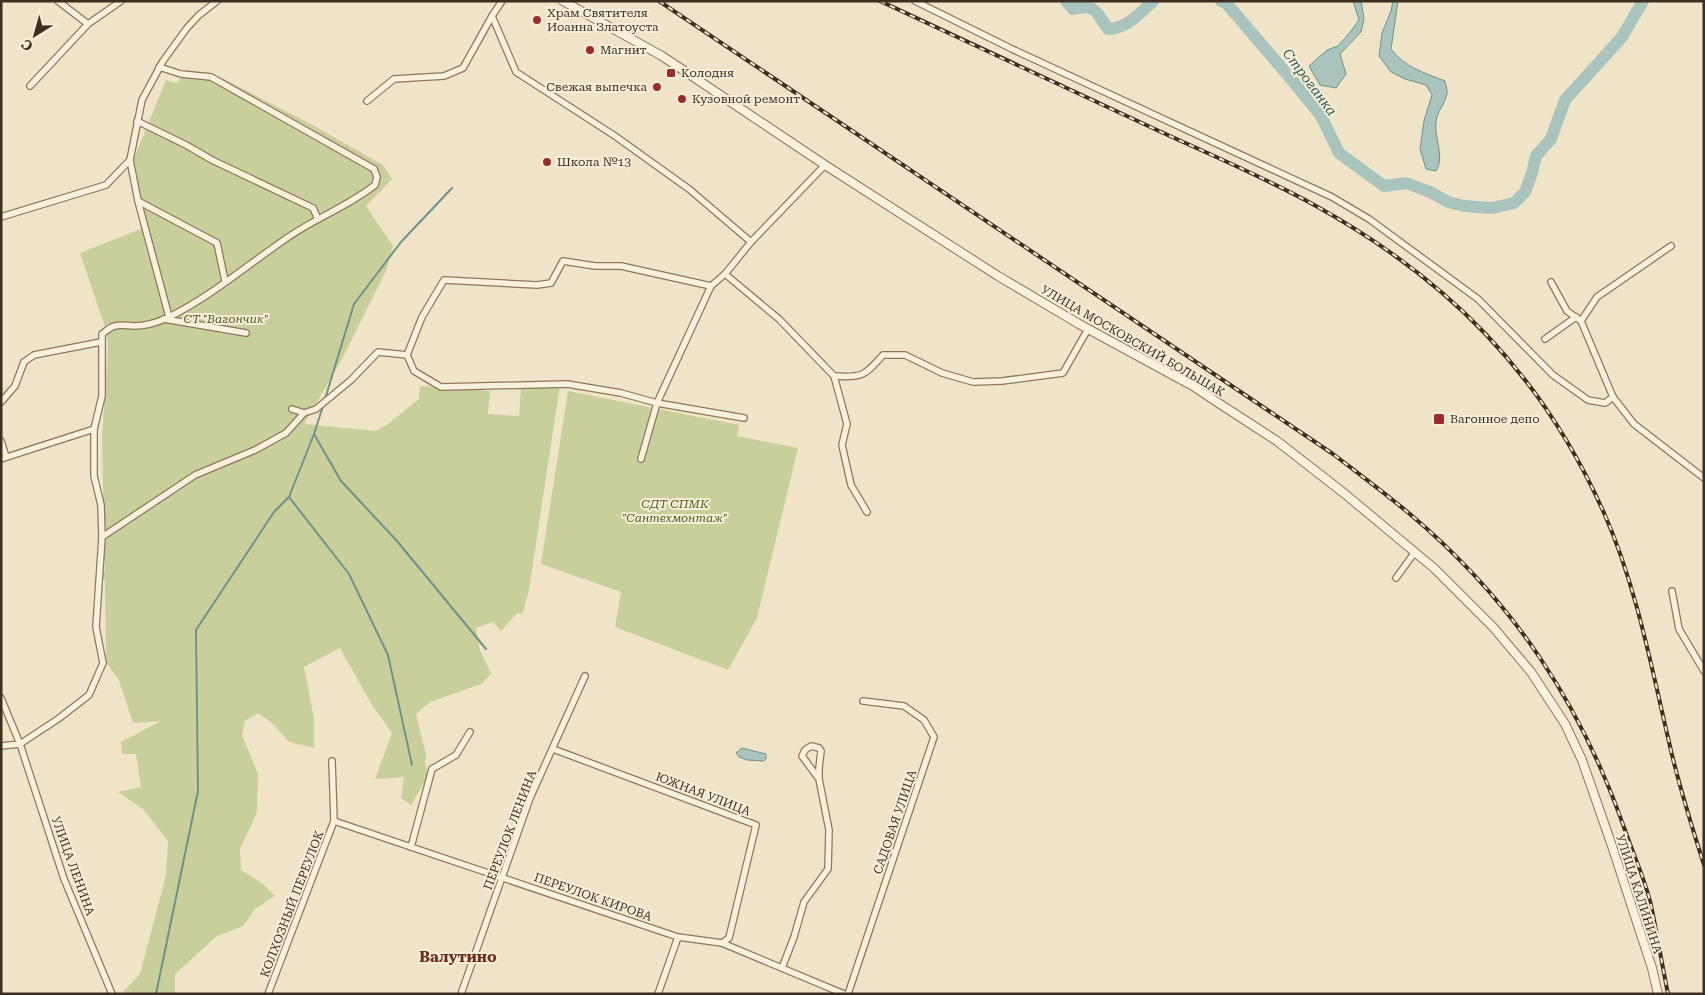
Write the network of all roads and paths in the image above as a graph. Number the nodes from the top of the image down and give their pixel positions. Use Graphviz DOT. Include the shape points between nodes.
graph roads {
  1 [pos="58,1"];
  2 [pos="121,1"];
  3 [pos="217,1"];
  4 [pos="502,1"];
  5 [pos="563,1"];
  6 [pos="915,1"];
  7 [pos="492,16"];
  8 [pos="88,24"];
  9 [pos="159,67"];
  10 [pos="30,86"];
  11 [pos="367,101"];
  12 [pos="137,121"];
  13 [pos="130,160"];
  14 [pos="825,165"];
  15 [pos="138,201"];
  16 [pos="1,217"];
  17 [pos="318,219"];
  18 [pos="751,242"];
  19 [pos="1671,246"];
  20 [pos="725,274"];
  21 [pos="226,281"];
  22 [pos="1551,282"];
  23 [pos="711,286"];
  24 [pos="167,318"];
  25 [pos="1578,319"];
  26 [pos="1088,328"];
  27 [pos="246,333"];
  28 [pos="1545,339"];
  29 [pos="101,342"];
  30 [pos="407,356"];
  31 [pos="834,376"];
  32 [pos="1613,398"];
  33 [pos="1,402"];
  34 [pos="657,403"];
  35 [pos="292,409"];
  36 [pos="304,413"];
  37 [pos="744,418"];
  38 [pos="94,429"];
  39 [pos="1,441"];
  40 [pos="4,458"];
  41 [pos="641,459"];
  42 [pos="1704,478"];
  43 [pos="866,512"];
  44 [pos="102,538"];
  45 [pos="1415,552"];
  46 [pos="1396,578"];
  47 [pos="1672,591"];
  48 [pos="1704,671"];
  49 [pos="585,676"];
  50 [pos="1,698"];
  51 [pos="863,701"];
  52 [pos="470,732"];
  53 [pos="20,744"];
  54 [pos="1,746"];
  55 [pos="553,749"];
  56 [pos="332,760"];
  57 [pos="819,779"];
  58 [pos="1595,802"];
  59 [pos="334,821"];
  60 [pos="411,847"];
  61 [pos="502,877"];
  62 [pos="678,937"];
  63 [pos="729,938"];
  64 [pos="722,943"];
  65 [pos="733,947"];
  66 [pos="782,968"];
  67 [pos="112,994"];
  68 [pos="268,994"];
  69 [pos="461,994"];
  70 [pos="658,994"];
  71 [pos="844,994"];
  72 [pos="848,994"];
  73 [pos="1658,994"];
  1 -- 8 [label="street"];
  2 -- 8 [label="street"];
  3 -- 9 [label="street" via="187,28"];
  4 -- 7 [label="street"];
  5 -- 14 [label="street, УЛИЦА МОСКОВСКИЙ БОЛЬШАК" via="662,56"];
  6 -- 32 [label="street" via="1332,197 1478,299 1553,375 1588,400 1605,403"];
  7 -- 11 [label="street" via="463,68 444,76 394,79"];
  7 -- 18 [label="street" via="516,72 689,189"];
  8 -- 10 [label="street"];
  9 -- 12 [label="street" via="142,100"];
  9 -- 17 [label="street" via="180,74 211,77 374,169 375,185"];
  12 -- 13 [label="street"];
  12 -- 17 [label="street" via="313,208"];
  13 -- 15 [label="street"];
  13 -- 16 [label="street" via="106,185"];
  14 -- 18 [label="street"];
  14 -- 26 [label="street, УЛИЦА МОСКОВСКИЙ БОЛЬШАК" via="998,276"];
  15 -- 21 [label="street" via="217,243"];
  15 -- 24 [label="street"];
  17 -- 21 [label="street"];
  18 -- 20 [label="street"];
  19 -- 25 [label="street" via="1597,297"];
  20 -- 23 [label="street"];
  20 -- 31 [label="street" via="779,319"];
  21 -- 24 [label="street"];
  22 -- 25 [label="street" via="1567,311"];
  23 -- 30 [label="street" via="621,266 563,261 551,283 444,280 422,317"];
  23 -- 34 [label="street"];
  24 -- 27 [label="street"];
  24 -- 29 [label="street" via="149,325 116,325 102,334"];
  25 -- 28 [label="street"];
  25 -- 32 [label="street"];
  26 -- 31 [label="street" via="1063,373 973,382 942,373 905,355 883,354 869,370 855,378"];
  26 -- 45 [label="street, УЛИЦА МОСКОВСКИЙ БОЛЬШАК" via="1192,386 1277,442"];
  29 -- 33 [label="street" via="34,355 24,362 15,386"];
  29 -- 38 [label="street" via="102,396"];
  30 -- 34 [label="street" via="414,371 441,387 567,384 622,393"];
  30 -- 36 [label="street" via="378,352 316,409"];
  31 -- 43 [label="street" via="847,424 842,445 851,485"];
  32 -- 42 [label="street" via="1634,424"];
  34 -- 37 [label="street"];
  34 -- 41 [label="street"];
  35 -- 36 [label="street"];
  36 -- 44 [label="street" via="286,433 256,450 195,475"];
  38 -- 40 [label="street"];
  38 -- 44 [label="street" via="94,476 101,505"];
  39 -- 40 [label="street"];
  44 -- 53 [label="street" via="96,627 103,663 89,695"];
  45 -- 46 [label="street"];
  45 -- 58 [label="street, УЛИЦА МОСКОВСКИЙ БОЛЬШАК" via="1494,627 1531,672 1565,724 1582,760"];
  47 -- 48 [label="street" via="1679,629"];
  49 -- 55 [label="street, ПЕРЕУЛОК ЛЕНИНА"];
  50 -- 53 [label="street, УЛИЦА ЛЕНИНА"];
  51 -- 72 [label="street, САДОВАЯ УЛИЦА" via="904,706 924,720 934,737"];
  52 -- 60 [label="street" via="456,755 432,769"];
  53 -- 54 [label="street"];
  53 -- 67 [label="street, УЛИЦА ЛЕНИНА" via="64,879"];
  55 -- 61 [label="street, ПЕРЕУЛОК ЛЕНИНА" via="530,798"];
  55 -- 63 [label="street, ЮЖНАЯ УЛИЦА" via="756,825"];
  56 -- 59 [label="street, КОЛХОЗНЫЙ ПЕРЕУЛОК"];
  57 -- 57 [label="street" via="821,751 811,746 802,756"];
  57 -- 66 [label="street" via="829,830 828,869 804,902"];
  58 -- 73 [label="street, УЛИЦА КАЛИНИНА" via="1628,894"];
  59 -- 60 [label="street, КОЛХОЗНЫЙ ПЕРЕУЛОК"];
  59 -- 68 [label="street, КОЛХОЗНЫЙ ПЕРЕУЛОК"];
  60 -- 61 [label="street, КОЛХОЗНЫЙ ПЕРЕУЛОК"];
  61 -- 62 [label="street, ПЕРЕУЛОК КИРОВА"];
  61 -- 69 [label="street, ПЕРЕУЛОК ЛЕНИНА"];
  62 -- 64 [label="street, ПЕРЕУЛОК КИРОВА"];
  62 -- 70 [label="street"];
  63 -- 64 [label="street"];
  63 -- 65 [label="street"];
  64 -- 65 [label="street, ПЕРЕУЛОК КИРОВА"];
  65 -- 66 [label="street, ПЕРЕУЛОК КИРОВА"];
  66 -- 71 [label="street"];
}
